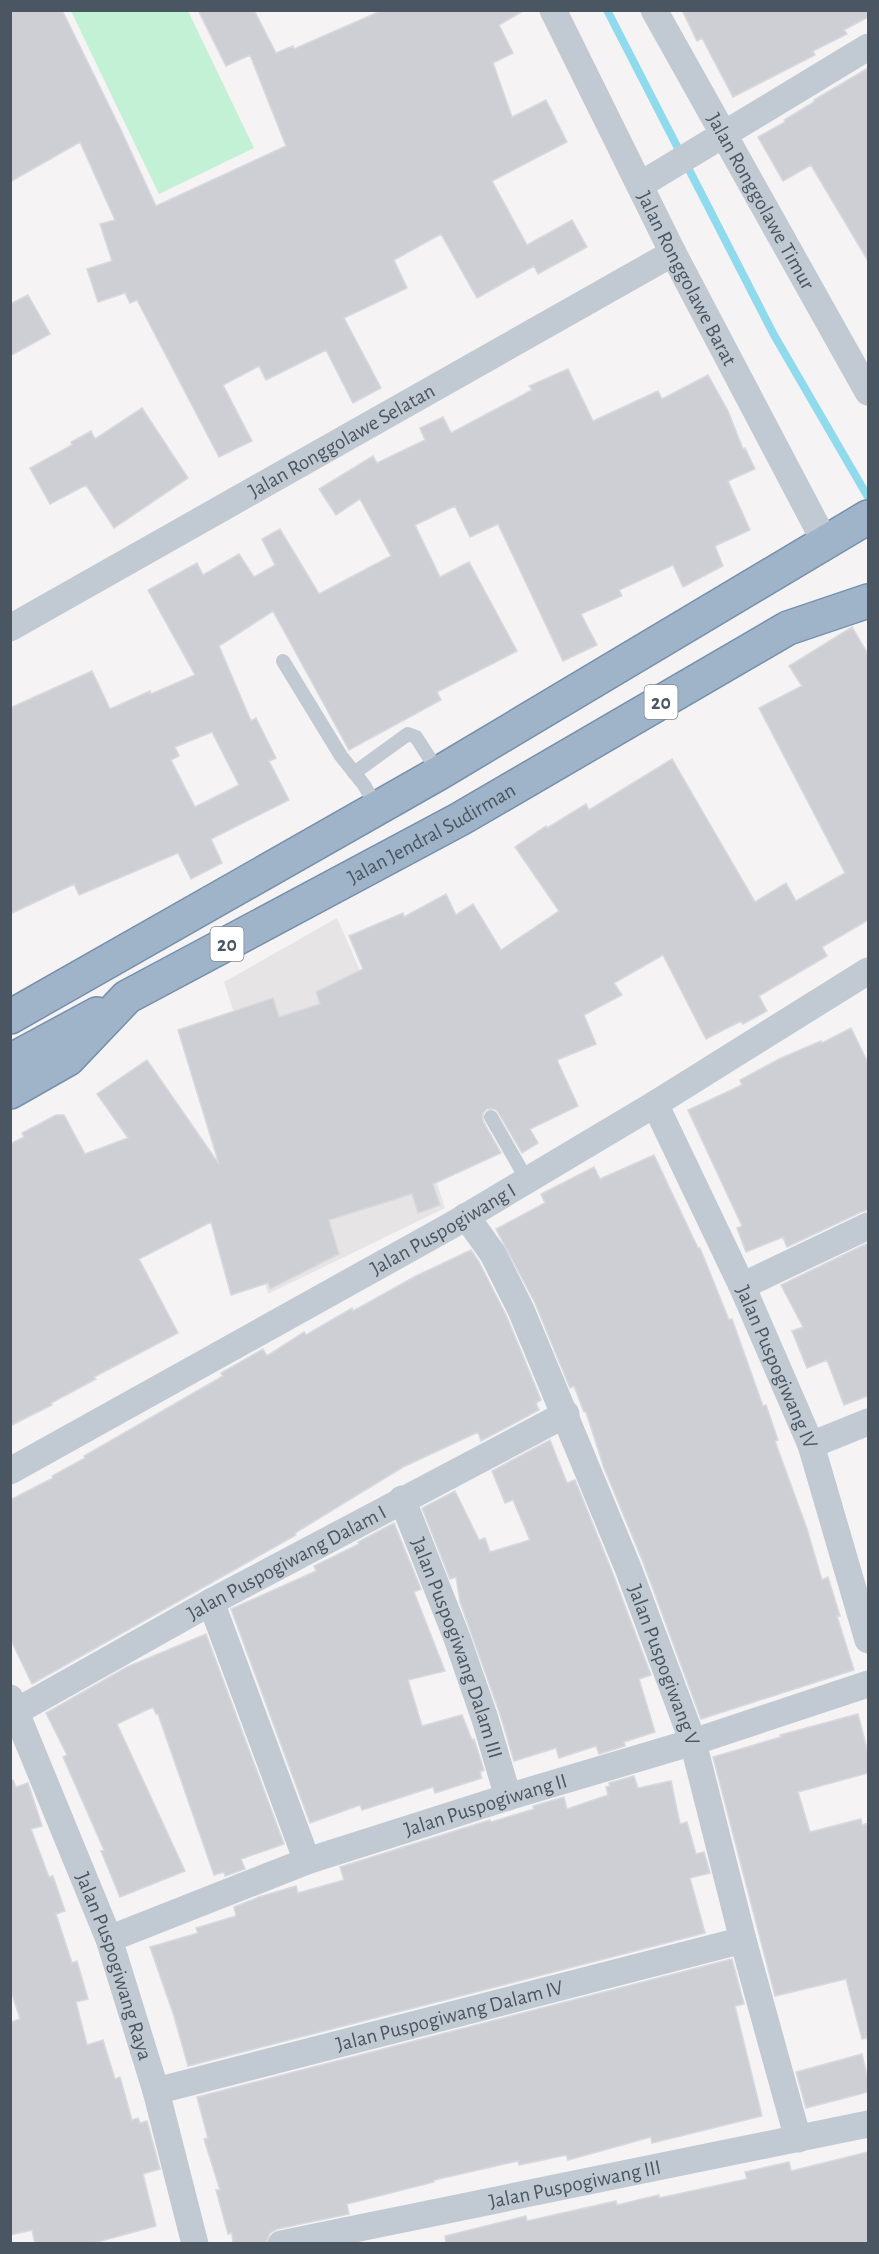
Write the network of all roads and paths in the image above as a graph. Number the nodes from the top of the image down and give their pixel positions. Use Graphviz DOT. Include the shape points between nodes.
graph roads {
  1 [pos="553,10"];
  2 [pos="654,10"];
  3 [pos="868,47"];
  4 [pos="716,139"];
  5 [pos="647,181"];
  6 [pos="674,253"];
  7 [pos="868,392"];
  8 [pos="868,517"];
  9 [pos="831,539"];
  10 [pos="864,609"];
  11 [pos="10,628"];
  12 [pos="283,661"];
  13 [pos="354,773"];
  14 [pos="439,774"];
  15 [pos="377,807"];
  16 [pos="868,972"];
  17 [pos="127,997"];
  18 [pos="10,1017"];
  19 [pos="10,1061"];
  20 [pos="10,1092"];
  21 [pos="655,1104"];
  22 [pos="491,1118"];
  23 [pos="527,1180"];
  24 [pos="466,1216"];
  25 [pos="868,1226"];
  26 [pos="742,1286"];
  27 [pos="566,1414"];
  28 [pos="868,1422"];
  29 [pos="811,1445"];
  30 [pos="10,1471"];
  31 [pos="402,1499"];
  32 [pos="211,1602"];
  33 [pos="868,1640"];
  34 [pos="868,1684"];
  35 [pos="13,1708"];
  36 [pos="693,1742"];
  37 [pos="508,1797"];
  38 [pos="307,1861"];
  39 [pos="109,1939"];
  40 [pos="743,1940"];
  41 [pos="156,2091"];
  42 [pos="868,2124"];
  43 [pos="798,2139"];
  44 [pos="195,2244"];
  45 [pos="281,2244"];
  1 -- 5 [label="street, Jalan Ronggolawe Barat"];
  2 -- 4 [label="street, Jalan Ronggolawe Timur"];
  3 -- 4 [label="street"];
  4 -- 5 [label="street"];
  4 -- 7 [label="street, Jalan Ronggolawe Timur"];
  5 -- 6 [label="street, Jalan Ronggolawe Barat"];
  6 -- 9 [label="street, Jalan Ronggolawe Barat"];
  6 -- 11 [label="street, Jalan Ronggolawe Selatan"];
  8 -- 9 [label="highway, 20"];
  9 -- 14 [label="highway, 20"];
  10 -- 17 [label="highway, Jalan Jendral Sudirman / 20" via="788,628 460,819"];
  12 -- 13 [label="lane"];
  13 -- 14 [label="lane" via="408,734 416,737"];
  13 -- 15 [label="lane"];
  14 -- 15 [label="highway, 20"];
  15 -- 18 [label="highway, 20"];
  16 -- 21 [label="street, Jalan Puspogiwang I"];
  17 -- 19 [label="highway, 20"];
  17 -- 20 [label="highway, Jalan Jendral Sudirman / 20" via="68,1059"];
  21 -- 23 [label="street, Jalan Puspogiwang I"];
  21 -- 26 [label="street, Jalan Puspogiwang IV"];
  22 -- 23 [label="lane"];
  23 -- 24 [label="street, Jalan Puspogiwang I"];
  24 -- 27 [label="street, Jalan Puspogiwang V" via="493,1254"];
  24 -- 30 [label="street, Jalan Puspogiwang I"];
  25 -- 26 [label="street"];
  26 -- 29 [label="street, Jalan Puspogiwang IV"];
  27 -- 31 [label="street, Jalan Puspogiwang Dalam I"];
  27 -- 36 [label="street, Jalan Puspogiwang V"];
  28 -- 29 [label="street"];
  29 -- 33 [label="street, Jalan Puspogiwang IV"];
  31 -- 32 [label="street, Jalan Puspogiwang Dalam I"];
  31 -- 37 [label="street, Jalan Puspogiwang Dalam III" via="482,1708"];
  32 -- 35 [label="street, Jalan Puspogiwang Dalam I"];
  32 -- 38 [label="street"];
  34 -- 36 [label="street, Jalan Puspogiwang II"];
  35 -- 39 [label="street, Jalan Puspogiwang Raya"];
  36 -- 37 [label="street, Jalan Puspogiwang II"];
  36 -- 40 [label="street, Jalan Puspogiwang V"];
  37 -- 38 [label="street, Jalan Puspogiwang II"];
  38 -- 39 [label="street, Jalan Puspogiwang II"];
  39 -- 41 [label="street, Jalan Puspogiwang Raya"];
  40 -- 41 [label="street, Jalan Puspogiwang Dalam IV"];
  40 -- 43 [label="street, Jalan Puspogiwang V"];
  41 -- 44 [label="street, Jalan Puspogiwang Raya"];
  42 -- 43 [label="street, Jalan Puspogiwang III"];
  43 -- 45 [label="street, Jalan Puspogiwang III"];
}
